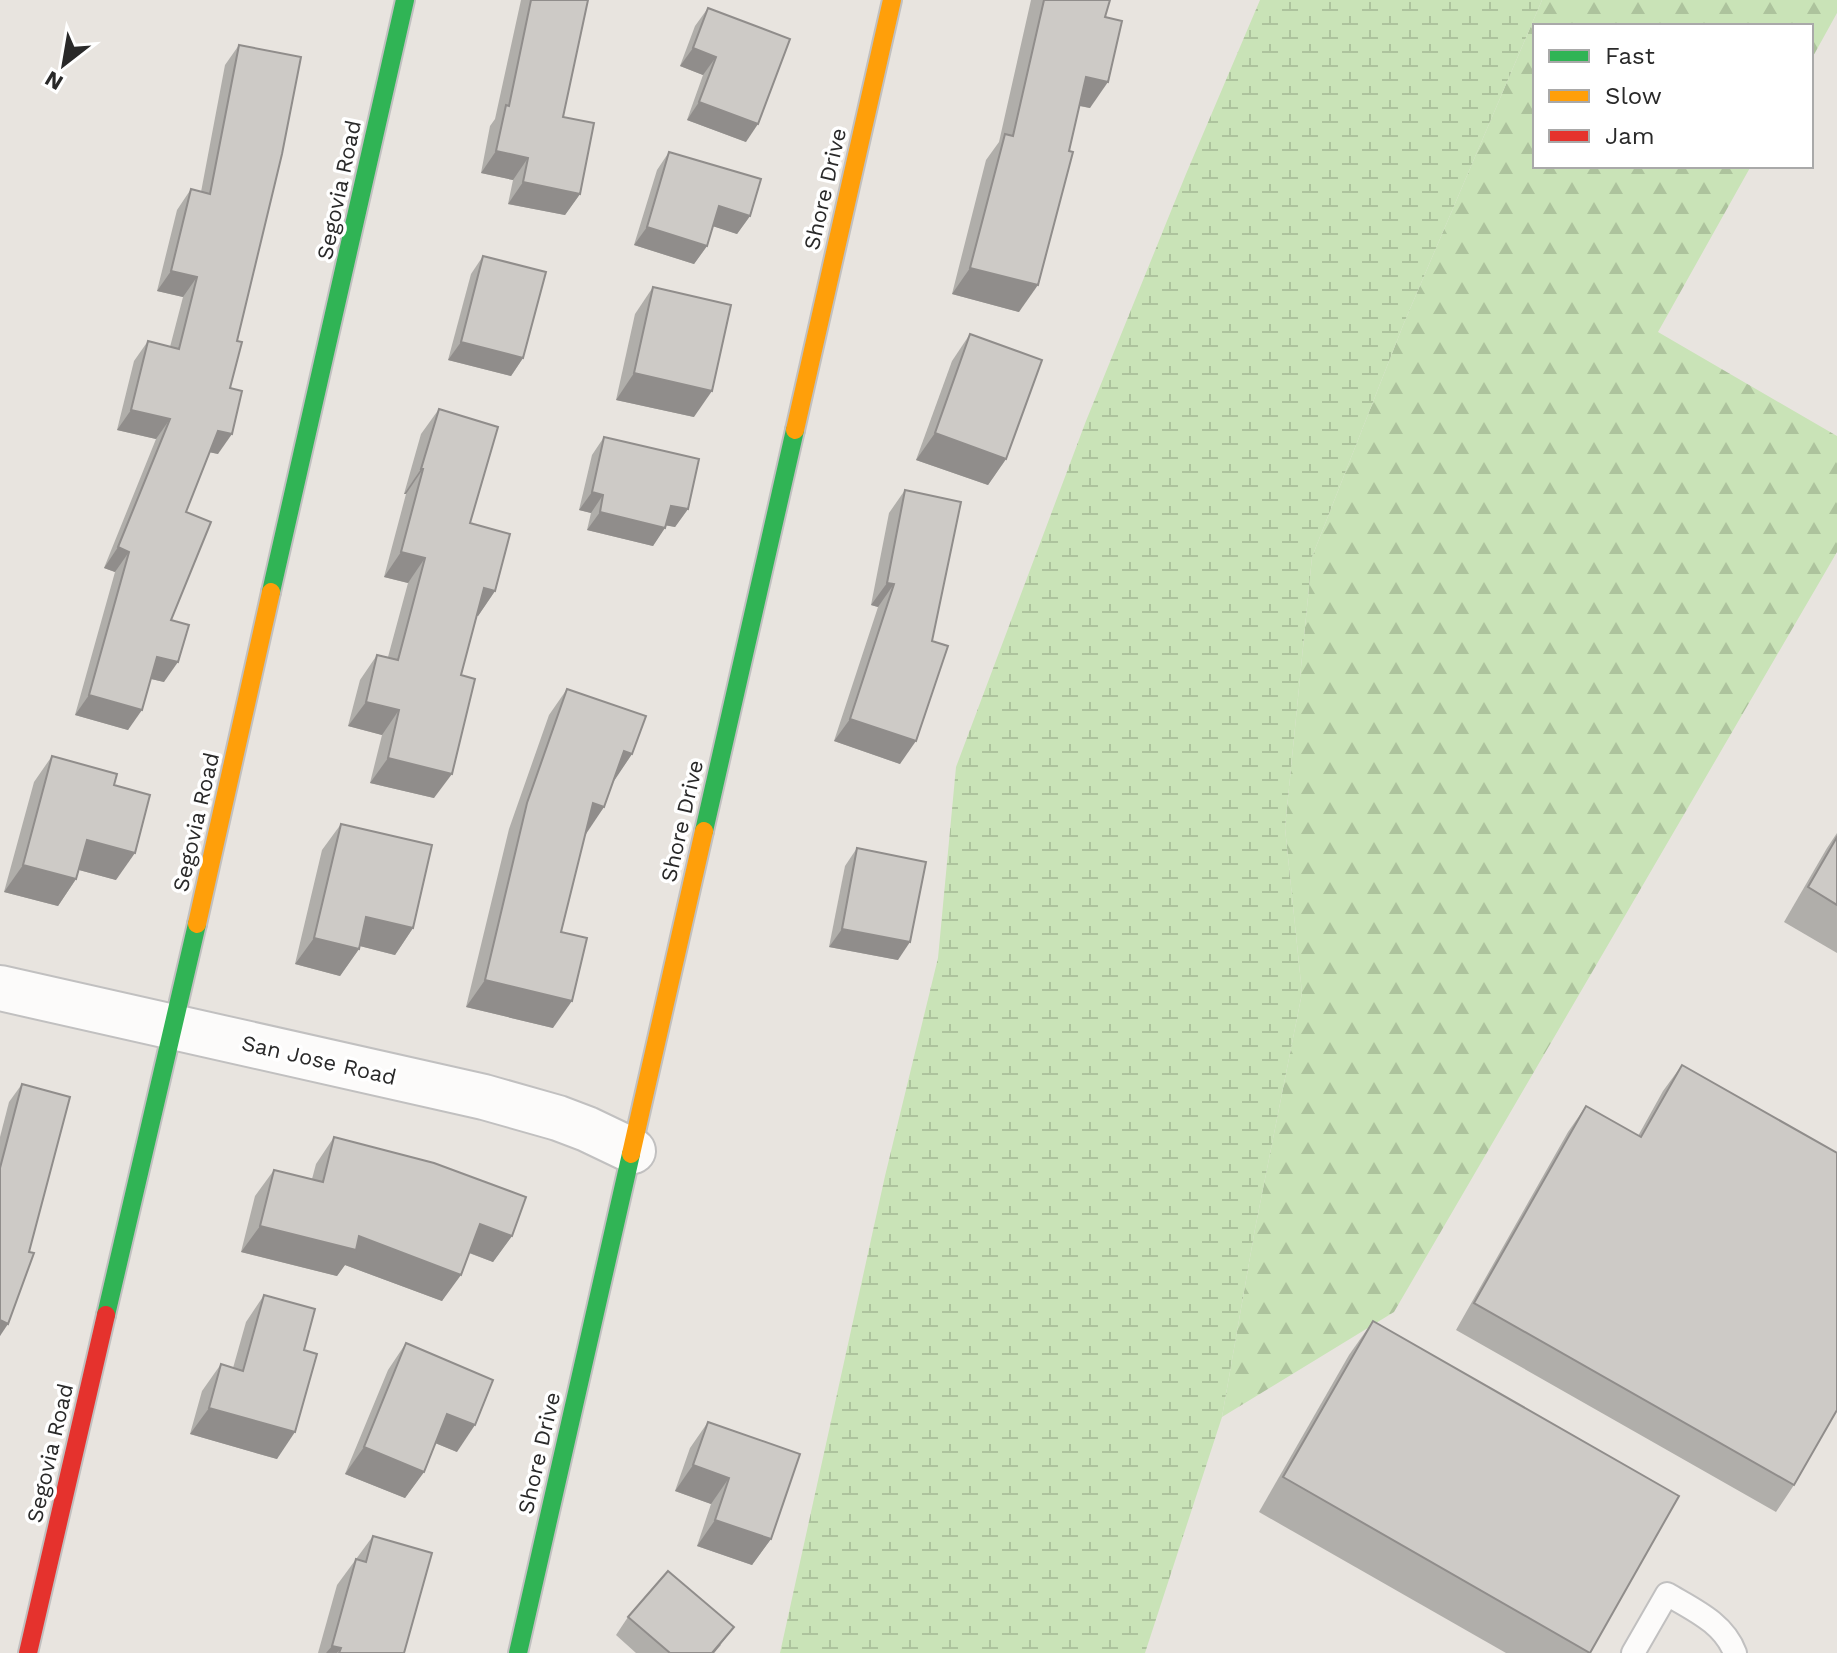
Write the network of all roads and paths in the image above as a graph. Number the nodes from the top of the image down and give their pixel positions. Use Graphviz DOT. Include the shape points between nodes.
graph roads {
  1 [pos="405,0"];
  2 [pos="892,0"];
  3 [pos="0,988"];
  4 [pos="173,1028"];
  5 [pos="633,1151"];
  6 [pos="28,1653"];
  7 [pos="518,1653"];
  8 [pos="1633,1653"];
  9 [pos="1735,1653"];
  1 -- 4 [label="street, Segovia Road"];
  2 -- 5 [label="street, Shore Drive"];
  3 -- 4 [label="street, San Jose Road"];
  4 -- 5 [label="street, San Jose Road" via="484,1097 558,1118"];
  4 -- 6 [label="street, Segovia Road"];
  5 -- 7 [label="street, Shore Drive"];
  8 -- 9 [label="lane" via="1667,1594 1706,1617 1729,1638"];
}
